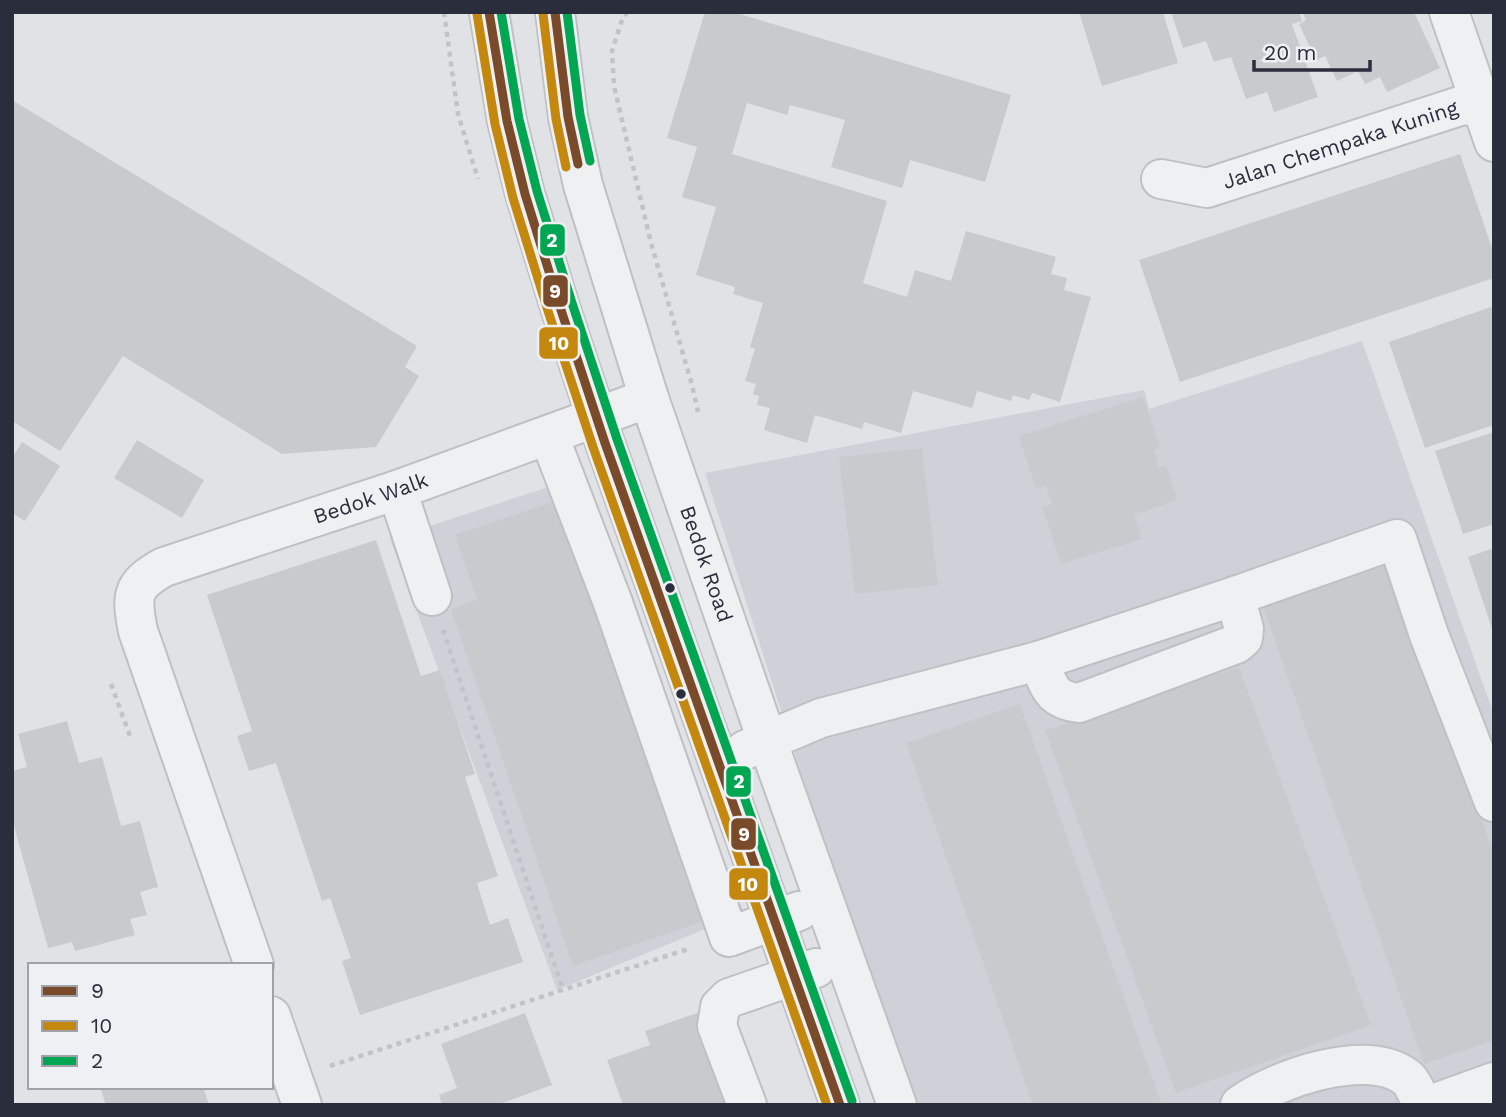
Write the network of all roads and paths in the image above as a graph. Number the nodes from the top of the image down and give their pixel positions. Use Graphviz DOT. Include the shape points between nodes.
graph roads {
  1 [pos="489,12"];
  2 [pos="555,12"];
  3 [pos="628,12"];
  4 [pos="1449,12"];
  5 [pos="1480,104"];
  6 [pos="1494,142"];
  7 [pos="1161,179"];
  8 [pos="653,410"];
  9 [pos="700,424"];
  10 [pos="601,431"];
  11 [pos="554,447"];
  12 [pos="401,501"];
  13 [pos="432,596"];
  14 [pos="1235,596"];
  15 [pos="1038,661"];
  16 [pos="767,740"];
  17 [pos="717,762"];
  18 [pos="1494,802"];
  19 [pos="824,901"];
  20 [pos="774,921"];
  21 [pos="695,947"];
  22 [pos="845,959"];
  23 [pos="253,963"];
  24 [pos="794,976"];
  25 [pos="563,990"];
  26 [pos="273,1022"];
  27 [pos="1494,1082"];
  28 [pos="298,1092"];
  29 [pos="747,1105"];
  30 [pos="840,1105"];
  31 [pos="897,1105"];
  32 [pos="1240,1105"];
  33 [pos="1423,1105"];
  34 [pos="1430,1105"];
  1 -- 10 [label="street" via="525,194"];
  2 -- 8 [label="street, Bedok Road" via="568,117 583,185"];
  3 -- 9 [label="path" via="612,51 614,86"];
  4 -- 5 [label="street, Jalan Chempaka Kuning"];
  5 -- 6 [label="street, Jalan Chempaka Kuning"];
  5 -- 7 [label="street, Jalan Chempaka Kuning" via="1460,106 1207,188"];
  8 -- 10 [label="street, Bedok Walk"];
  8 -- 16 [label="street, Bedok Road"];
  10 -- 11 [label="street, Bedok Walk"];
  10 -- 17 [label="street"];
  11 -- 12 [label="street, Bedok Walk"];
  11 -- 20 [label="street" via="729,937"];
  12 -- 13 [label="street"];
  12 -- 23 [label="street, Bedok Walk" via="174,585 159,598 138,631"];
  13 -- 25 [label="path"];
  14 -- 15 [label="street"];
  14 -- 15 [label="street" via="1244,629 1236,644 1079,704 1054,694"];
  14 -- 18 [label="street" via="1397,539"];
  15 -- 16 [label="street" via="858,707"];
  16 -- 17 [label="street"];
  16 -- 19 [label="street, Bedok Road"];
  17 -- 20 [label="street"];
  19 -- 20 [label="street"];
  19 -- 22 [label="street, Bedok Road"];
  20 -- 24 [label="street"];
  21 -- 25 [label="path"];
  22 -- 24 [label="street"];
  22 -- 31 [label="street, Bedok Road"];
  24 -- 29 [label="street" via="729,998 720,1007 717,1026"];
  24 -- 30 [label="street"];
  25 -- 28 [label="path" via="344,1060"];
  26 -- 28 [label="street"];
  27 -- 34 [label="street"];
  32 -- 33 [label="street" via="1299,1076 1379,1064 1407,1077"];
}
